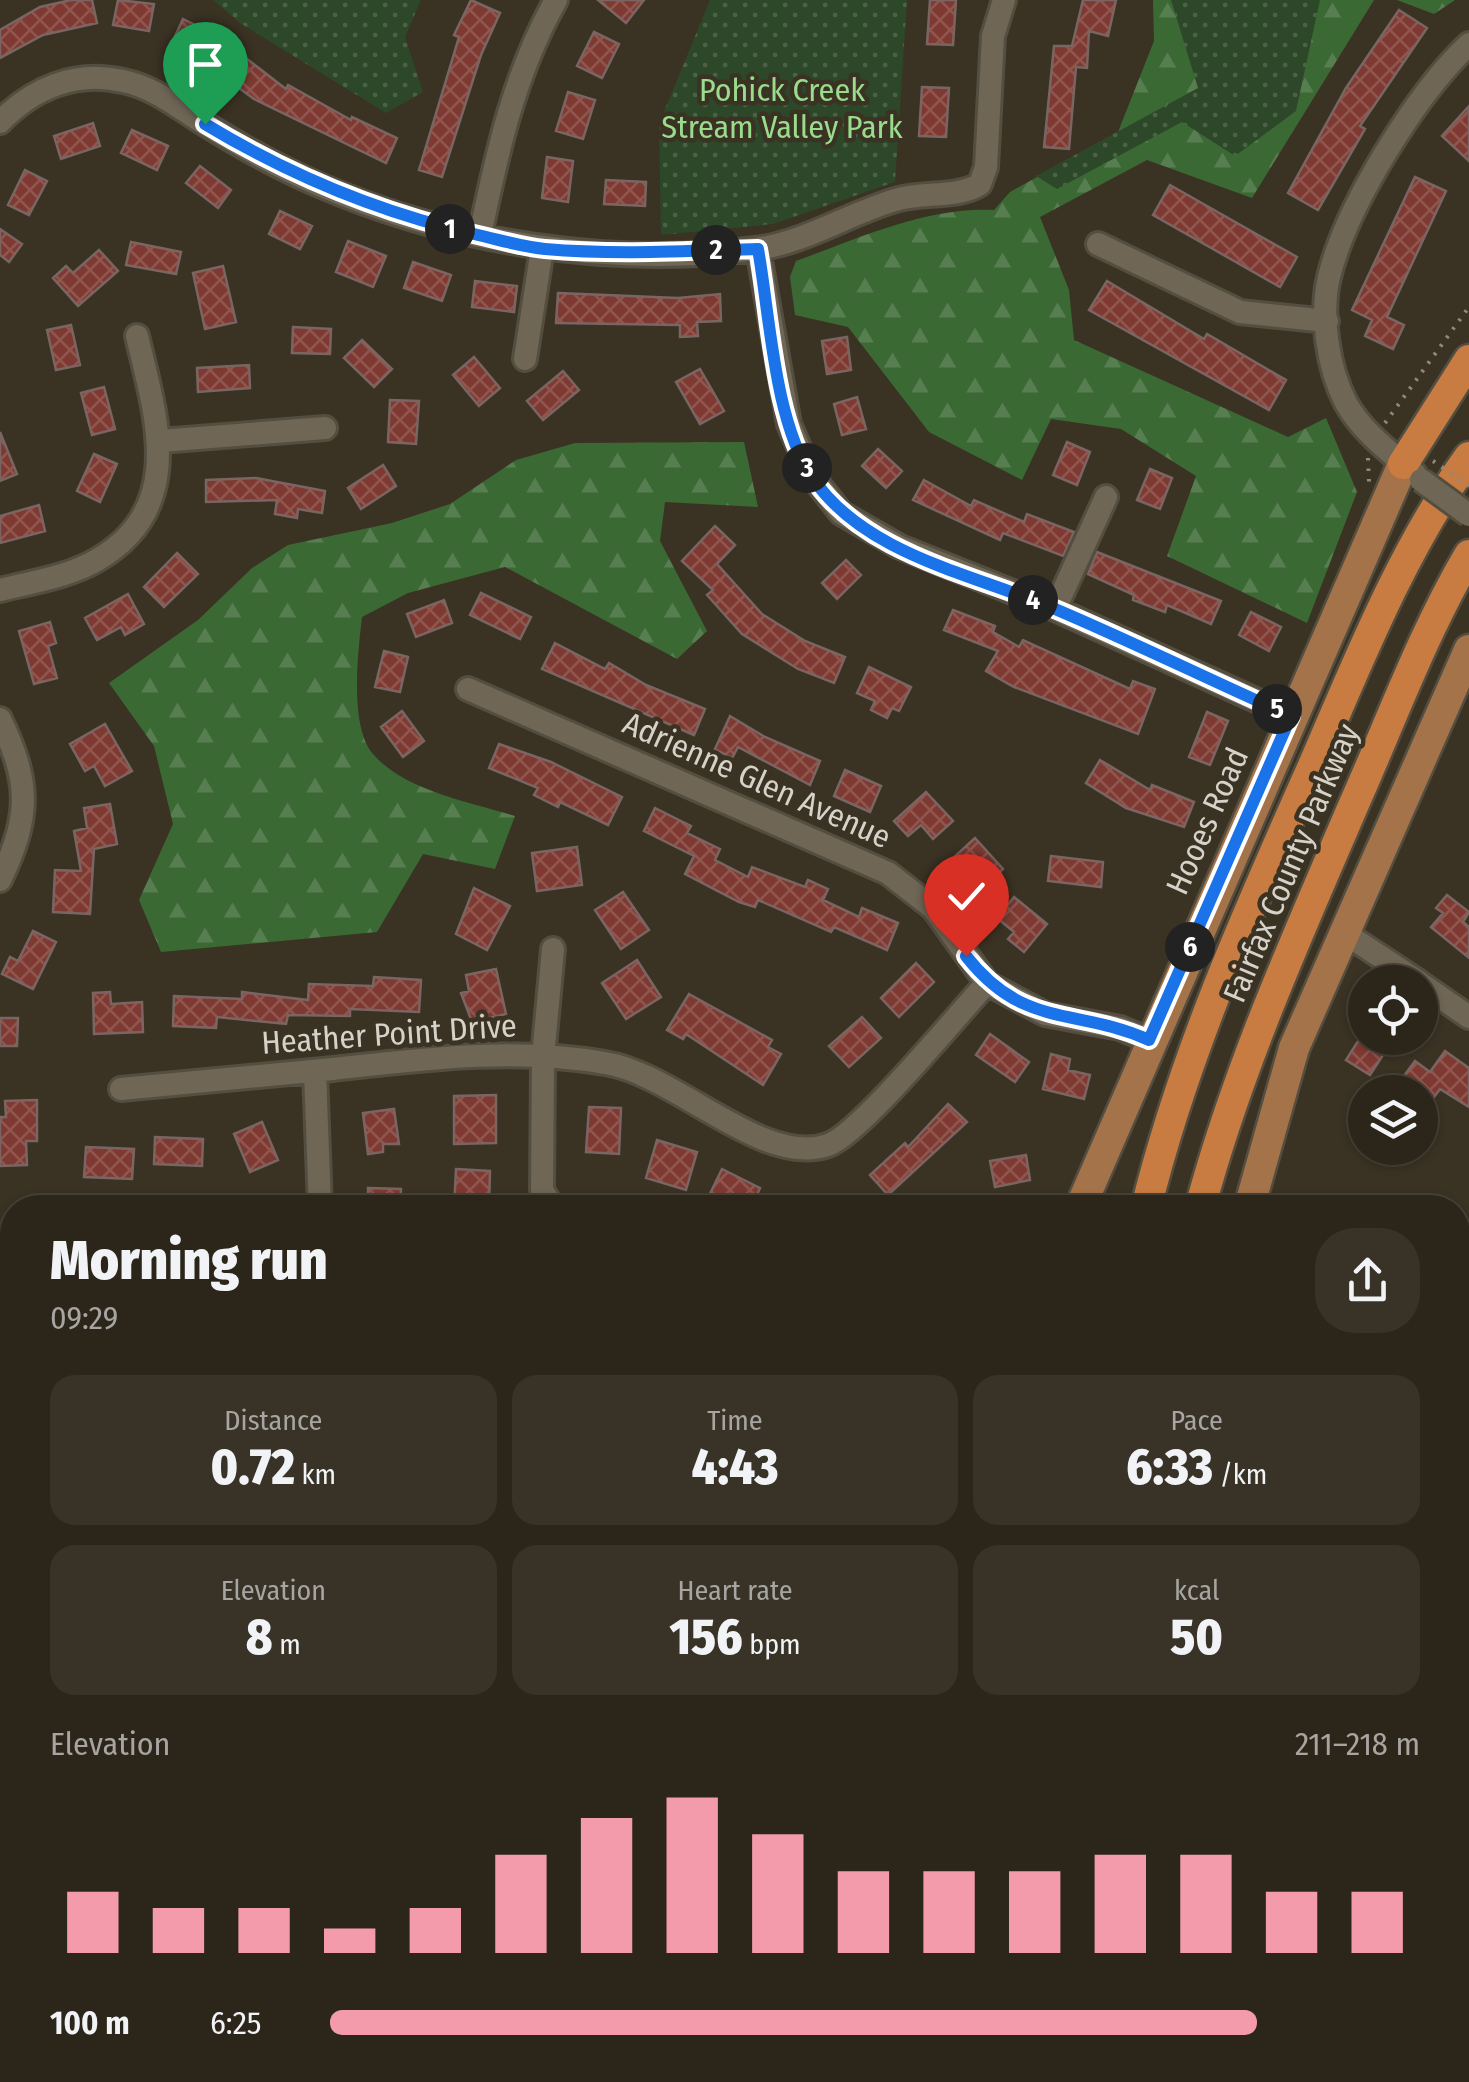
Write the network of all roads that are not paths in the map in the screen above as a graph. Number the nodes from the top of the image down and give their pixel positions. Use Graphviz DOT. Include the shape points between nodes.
graph roads {
  1 [pos="556,0"];
  2 [pos="1004,0"];
  3 [pos="1469,44"];
  4 [pos="0,122"];
  5 [pos="480,235"];
  6 [pos="1098,244"];
  7 [pos="542,249"];
  8 [pos="758,249"];
  9 [pos="1327,321"];
  10 [pos="137,336"];
  11 [pos="525,359"];
  12 [pos="1469,360"];
  13 [pos="325,428"];
  14 [pos="160,441"];
  15 [pos="1469,458"];
  16 [pos="1419,468"];
  17 [pos="1106,497"];
  18 [pos="1469,515"];
  19 [pos="1469,555"];
  20 [pos="0,590"];
  21 [pos="1055,609"];
  22 [pos="1469,650"];
  23 [pos="468,689"];
  24 [pos="1291,716"];
  25 [pos="0,718"];
  26 [pos="0,880"];
  27 [pos="1343,932"];
  28 [pos="553,950"];
  29 [pos="1392,965"];
  30 [pos="987,983"];
  31 [pos="1438,996"];
  32 [pos="1469,1017"];
  33 [pos="1149,1040"];
  34 [pos="543,1057"];
  35 [pos="314,1071"];
  36 [pos="121,1089"];
  37 [pos="1098,1158"];
  38 [pos="319,1195"];
  39 [pos="545,1195"];
  40 [pos="1077,1195"];
  41 [pos="1085,1195"];
  42 [pos="1150,1195"];
  43 [pos="1204,1195"];
  44 [pos="1253,1195"];
  1 -- 5 [label="street" via="507,114"];
  2 -- 8 [label="street" via="993,36 980,184 899,198"];
  3 -- 9 [label="street" via="1443,68 1383,157 1328,278"];
  4 -- 5 [label="street" via="60,83 127,81 314,183 395,214"];
  5 -- 7 [label="street"];
  6 -- 9 [label="street" via="1240,312"];
  7 -- 8 [label="street"];
  7 -- 11 [label="street"];
  8 -- 21 [label="street" via="789,424 824,493 870,532"];
  9 -- 16 [label="street" via="1334,375 1346,403 1366,431"];
  10 -- 14 [label="street"];
  12 -- 16 [label="highway" via="1434,409"];
  13 -- 14 [label="street"];
  14 -- 20 [label="street" via="153,494 120,544 66,573"];
  15 -- 42 [label="highway, Fairfax County Parkway" via="1393,585 1230,955 1186,1070"];
  16 -- 18 [label="street, bridge"];
  16 -- 24 [label="main road, Hooes Road"];
  17 -- 21 [label="street"];
  19 -- 43 [label="highway, Fairfax County Parkway" via="1264,1011"];
  21 -- 24 [label="street"];
  22 -- 27 [label="main road"];
  23 -- 30 [label="street, Adrienne Glen Avenue" via="888,874 934,908"];
  24 -- 33 [label="main road, Hooes Road"];
  25 -- 26 [label="street" via="18,756 24,797 21,828"];
  27 -- 29 [label="street"];
  27 -- 44 [label="main road" via="1289,1063"];
  28 -- 34 [label="street"];
  30 -- 33 [label="street, Adrienne Glen Avenue" via="1045,1014"];
  30 -- 34 [label="street, Heather Point Drive" via="858,1124 828,1145 787,1149 647,1072"];
  31 -- 32 [label="street"];
  33 -- 37 [label="main road, Hooes Road"];
  34 -- 35 [label="street, Heather Point Drive"];
  34 -- 39 [label="street"];
  35 -- 36 [label="street, Heather Point Drive"];
  35 -- 38 [label="street"];
  37 -- 40 [label="main road"];
  37 -- 41 [label="main road, Hooes Road"];
}
